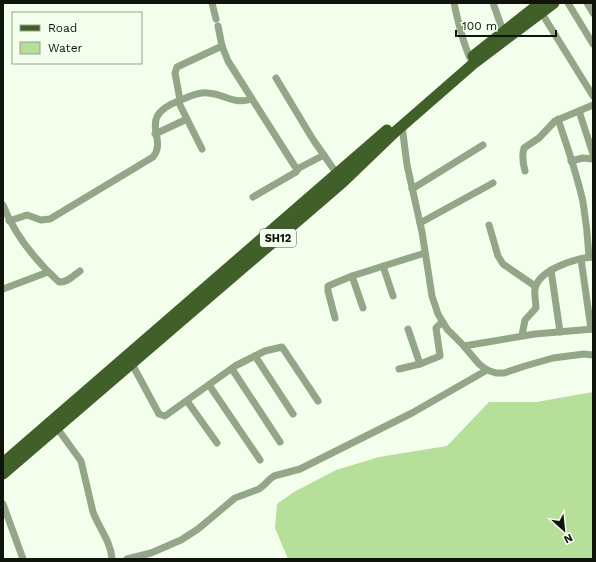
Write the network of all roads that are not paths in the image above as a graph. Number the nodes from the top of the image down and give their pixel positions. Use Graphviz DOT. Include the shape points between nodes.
graph roads {
  1 [pos="212,3"];
  2 [pos="454,3"];
  3 [pos="493,3"];
  4 [pos="554,3"];
  5 [pos="568,3"];
  6 [pos="587,3"];
  7 [pos="541,8"];
  8 [pos="593,13"];
  9 [pos="503,31"];
  10 [pos="593,44"];
  11 [pos="222,46"];
  12 [pos="470,58"];
  13 [pos="276,78"];
  14 [pos="593,96"];
  15 [pos="252,99"];
  16 [pos="179,100"];
  17 [pos="593,105"];
  18 [pos="579,111"];
  19 [pos="187,119"];
  20 [pos="558,119"];
  21 [pos="402,126"];
  22 [pos="156,134"];
  23 [pos="483,145"];
  24 [pos="202,149"];
  25 [pos="593,154"];
  26 [pos="324,155"];
  27 [pos="593,159"];
  28 [pos="571,161"];
  29 [pos="299,168"];
  30 [pos="525,171"];
  31 [pos="337,174"];
  32 [pos="493,183"];
  33 [pos="412,189"];
  34 [pos="253,197"];
  35 [pos="3,205"];
  36 [pos="9,221"];
  37 [pos="420,223"];
  38 [pos="489,226"];
  39 [pos="425,253"];
  40 [pos="591,257"];
  41 [pos="581,259"];
  42 [pos="383,266"];
  43 [pos="551,270"];
  44 [pos="80,271"];
  45 [pos="48,272"];
  46 [pos="352,276"];
  47 [pos="535,286"];
  48 [pos="3,289"];
  49 [pos="393,296"];
  50 [pos="363,308"];
  51 [pos="335,318"];
  52 [pos="442,322"];
  53 [pos="408,329"];
  54 [pos="592,329"];
  55 [pos="560,332"];
  56 [pos="522,335"];
  57 [pos="464,346"];
  58 [pos="593,355"];
  59 [pos="255,356"];
  60 [pos="132,364"];
  61 [pos="420,364"];
  62 [pos="232,369"];
  63 [pos="399,369"];
  64 [pos="487,370"];
  65 [pos="209,385"];
  66 [pos="187,401"];
  67 [pos="318,401"];
  68 [pos="293,414"];
  69 [pos="57,428"];
  70 [pos="280,442"];
  71 [pos="217,444"];
  72 [pos="260,460"];
  73 [pos="3,463"];
  74 [pos="3,474"];
  75 [pos="3,504"];
  76 [pos="23,559"];
  77 [pos="112,559"];
  78 [pos="127,559"];
  1 -- 11 [label="street"];
  2 -- 12 [label="street" via="458,24"];
  3 -- 9 [label="street"];
  4 -- 7 [label="main road, SH12"];
  5 -- 10 [label="street"];
  6 -- 8 [label="street"];
  7 -- 9 [label="main road"];
  7 -- 14 [label="street"];
  7 -- 21 [label="main road, SH12"];
  9 -- 12 [label="main road"];
  11 -- 15 [label="street" via="228,61"];
  11 -- 16 [label="street" via="176,67 174,73"];
  12 -- 31 [label="main road"];
  13 -- 26 [label="street"];
  15 -- 16 [label="street" via="238,102 208,93"];
  15 -- 29 [label="street" via="296,168"];
  16 -- 19 [label="street"];
  16 -- 22 [label="street" via="159,112 156,119"];
  17 -- 18 [label="street"];
  18 -- 20 [label="street"];
  18 -- 25 [label="street"];
  19 -- 22 [label="street"];
  19 -- 24 [label="street"];
  20 -- 28 [label="street"];
  20 -- 30 [label="street" via="539,138 524,148"];
  21 -- 33 [label="street" via="406,165"];
  21 -- 60 [label="main road, SH12" via="343,182"];
  22 -- 36 [label="street" via="158,148 153,157 50,219 41,220 26,215"];
  23 -- 33 [label="street"];
  26 -- 29 [label="street"];
  26 -- 31 [label="street"];
  27 -- 28 [label="street"];
  28 -- 40 [label="street" via="585,213"];
  29 -- 34 [label="street"];
  31 -- 73 [label="main road"];
  32 -- 37 [label="street"];
  33 -- 37 [label="street"];
  35 -- 36 [label="street"];
  36 -- 45 [label="street" via="30,253"];
  37 -- 39 [label="street"];
  38 -- 47 [label="street" via="503,264"];
  39 -- 42 [label="street"];
  39 -- 52 [label="street" via="432,296"];
  40 -- 41 [label="street"];
  41 -- 43 [label="street"];
  41 -- 54 [label="street"];
  42 -- 46 [label="street"];
  42 -- 49 [label="street"];
  43 -- 47 [label="street"];
  43 -- 55 [label="street"];
  44 -- 45 [label="street" via="63,282 59,282"];
  45 -- 48 [label="street"];
  46 -- 50 [label="street"];
  46 -- 51 [label="street" via="328,286"];
  47 -- 56 [label="street" via="536,308 525,320"];
  52 -- 57 [label="street"];
  52 -- 61 [label="street" via="436,328 440,356"];
  53 -- 61 [label="street"];
  54 -- 55 [label="street"];
  55 -- 56 [label="street"];
  56 -- 57 [label="street"];
  57 -- 64 [label="street"];
  58 -- 64 [label="street" via="553,358 504,373"];
  59 -- 62 [label="street"];
  59 -- 67 [label="street" via="282,347"];
  59 -- 68 [label="street"];
  60 -- 66 [label="street" via="159,414 165,416"];
  60 -- 69 [label="main road, SH12"];
  61 -- 63 [label="street"];
  62 -- 65 [label="street"];
  62 -- 70 [label="street"];
  64 -- 78 [label="street" via="412,413 300,469 274,476 259,489 235,498 198,530 181,540 151,553"];
  65 -- 66 [label="street"];
  65 -- 72 [label="street"];
  66 -- 71 [label="street"];
  69 -- 74 [label="main road, SH12"];
  69 -- 77 [label="street" via="81,461 93,512 110,547"];
  75 -- 76 [label="street"];
}
